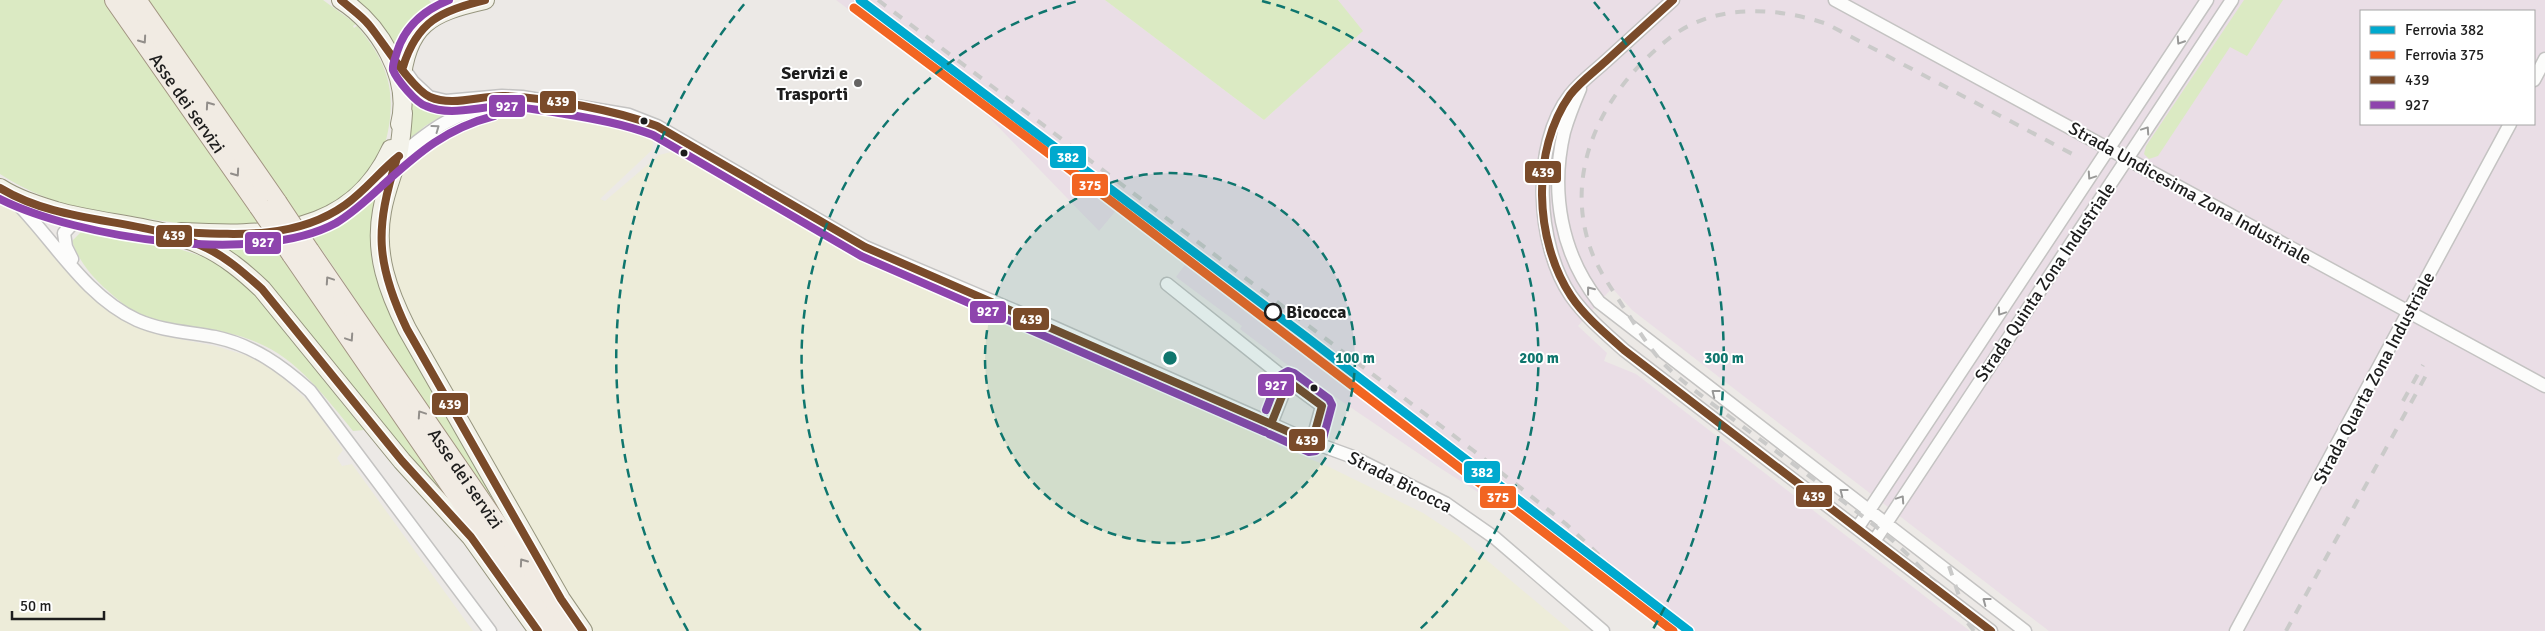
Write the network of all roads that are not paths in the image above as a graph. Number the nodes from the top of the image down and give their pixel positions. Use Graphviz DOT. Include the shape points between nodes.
graph roads {
  1 [pos="115,0"];
  2 [pos="136,0"];
  3 [pos="341,0"];
  4 [pos="485,0"];
  5 [pos="1673,0"];
  6 [pos="1835,0"];
  7 [pos="2207,0"];
  8 [pos="2232,0"];
  9 [pos="385,46"];
  10 [pos="2545,59"];
  11 [pos="403,67"];
  12 [pos="2535,78"];
  13 [pos="1582,82"];
  14 [pos="401,88"];
  15 [pos="542,101"];
  16 [pos="403,113"];
  17 [pos="2509,125"];
  18 [pos="2109,149"];
  19 [pos="397,158"];
  20 [pos="2127,158"];
  21 [pos="375,177"];
  22 [pos="3,190"];
  23 [pos="268,205"];
  24 [pos="85,219"];
  25 [pos="150,230"];
  26 [pos="301,253"];
  27 [pos="85,281"];
  28 [pos="1167,284"];
  29 [pos="2409,312"];
  30 [pos="1978,348"];
  31 [pos="1670,358"];
  32 [pos="1994,358"];
  33 [pos="1658,374"];
  34 [pos="1288,381"];
  35 [pos="2545,386"];
  36 [pos="1271,424"];
  37 [pos="1312,442"];
  38 [pos="1869,512"];
  39 [pos="1884,523"];
  40 [pos="1858,527"];
  41 [pos="1875,540"];
  42 [pos="490,631"];
  43 [pos="538,631"];
  44 [pos="551,631"];
  45 [pos="570,631"];
  46 [pos="582,631"];
  47 [pos="1603,631"];
  48 [pos="1992,631"];
  49 [pos="2025,631"];
  50 [pos="2236,631"];
  1 -- 23 [label="main road, Asse dei servizi, one-way"];
  23 -- 2 [label="main road, Asse dei servizi, one-way"];
  3 -- 9 [label="main road" via="368,23"];
  4 -- 11 [label="main road" via="455,7 422,26 408,46"];
  5 -- 13 [label="street"];
  6 -- 18 [label="street, Strada Undicesima Zona Industriale"];
  7 -- 18 [label="street, Strada Quinta Zona Industriale, one-way"];
  20 -- 8 [label="street, Strada Quinta Zona Industriale, one-way"];
  9 -- 11 [label="street"];
  9 -- 14 [label="main road"];
  10 -- 12 [label="street"];
  11 -- 14 [label="main road"];
  11 -- 15 [label="street" via="429,97 446,102 502,96"];
  31 -- 13 [label="street, one-way" via="1599,302 1585,284 1568,246 1560,209 1560,157 1564,132"];
  13 -- 33 [label="street" via="1564,104 1548,144 1544,210 1550,247 1560,275 1580,308 1611,339"];
  14 -- 16 [label="main road"];
  19 -- 15 [label="street, one-way" via="456,115 479,108"];
  15 -- 36 [label="street, Strada Bicocca" via="629,115 657,126 865,247"];
  16 -- 19 [label="main road"];
  16 -- 21 [label="main road" via="394,144"];
  17 -- 29 [label="street, Strada Quarta Zona Industriale"];
  18 -- 20 [label="street, Strada Undicesima Zona Industriale"];
  18 -- 30 [label="street, Strada Quinta Zona Industriale, one-way"];
  19 -- 21 [label="street"];
  19 -- 46 [label="main road" via="386,190 380,226 379,244 386,284 407,329"];
  20 -- 29 [label="street, Strada Undicesima Zona Industriale"];
  20 -- 32 [label="street, Strada Quinta Zona Industriale"];
  21 -- 25 [label="main road" via="361,193 328,216 287,230 235,234"];
  22 -- 24 [label="main road"];
  22 -- 27 [label="street" via="35,221"];
  23 -- 26 [label="main road, bridge"];
  24 -- 25 [label="main road"];
  24 -- 27 [label="street" via="68,227 64,240"];
  25 -- 43 [label="main road" via="206,248 228,260 262,289 402,461 471,537"];
  26 -- 44 [label="main road, Asse dei servizi, one-way"];
  45 -- 26 [label="main road, Asse dei servizi, one-way"];
  27 -- 42 [label="street" via="136,320 250,348 281,365 310,391"];
  28 -- 34 [label="street"];
  29 -- 35 [label="street, Strada Undicesima Zona Industriale"];
  29 -- 50 [label="street, Strada Quarta Zona Industriale"];
  30 -- 32 [label="street"];
  30 -- 38 [label="street, Strada Quinta Zona Industriale"];
  31 -- 33 [label="street"];
  38 -- 31 [label="street, one-way"];
  39 -- 32 [label="street, Strada Quinta Zona Industriale, one-way"];
  33 -- 40 [label="street"];
  34 -- 36 [label="street"];
  34 -- 37 [label="street" via="1322,406"];
  36 -- 37 [label="street, Strada Bicocca"];
  37 -- 47 [label="street, Strada Bicocca" via="1353,457 1445,503 1495,538"];
  38 -- 39 [label="street"];
  38 -- 40 [label="street, Strada Quinta Zona Industriale"];
  39 -- 41 [label="street, Strada Quinta Zona Industriale"];
  49 -- 39 [label="street, one-way"];
  40 -- 41 [label="street"];
  41 -- 48 [label="street"];
}
